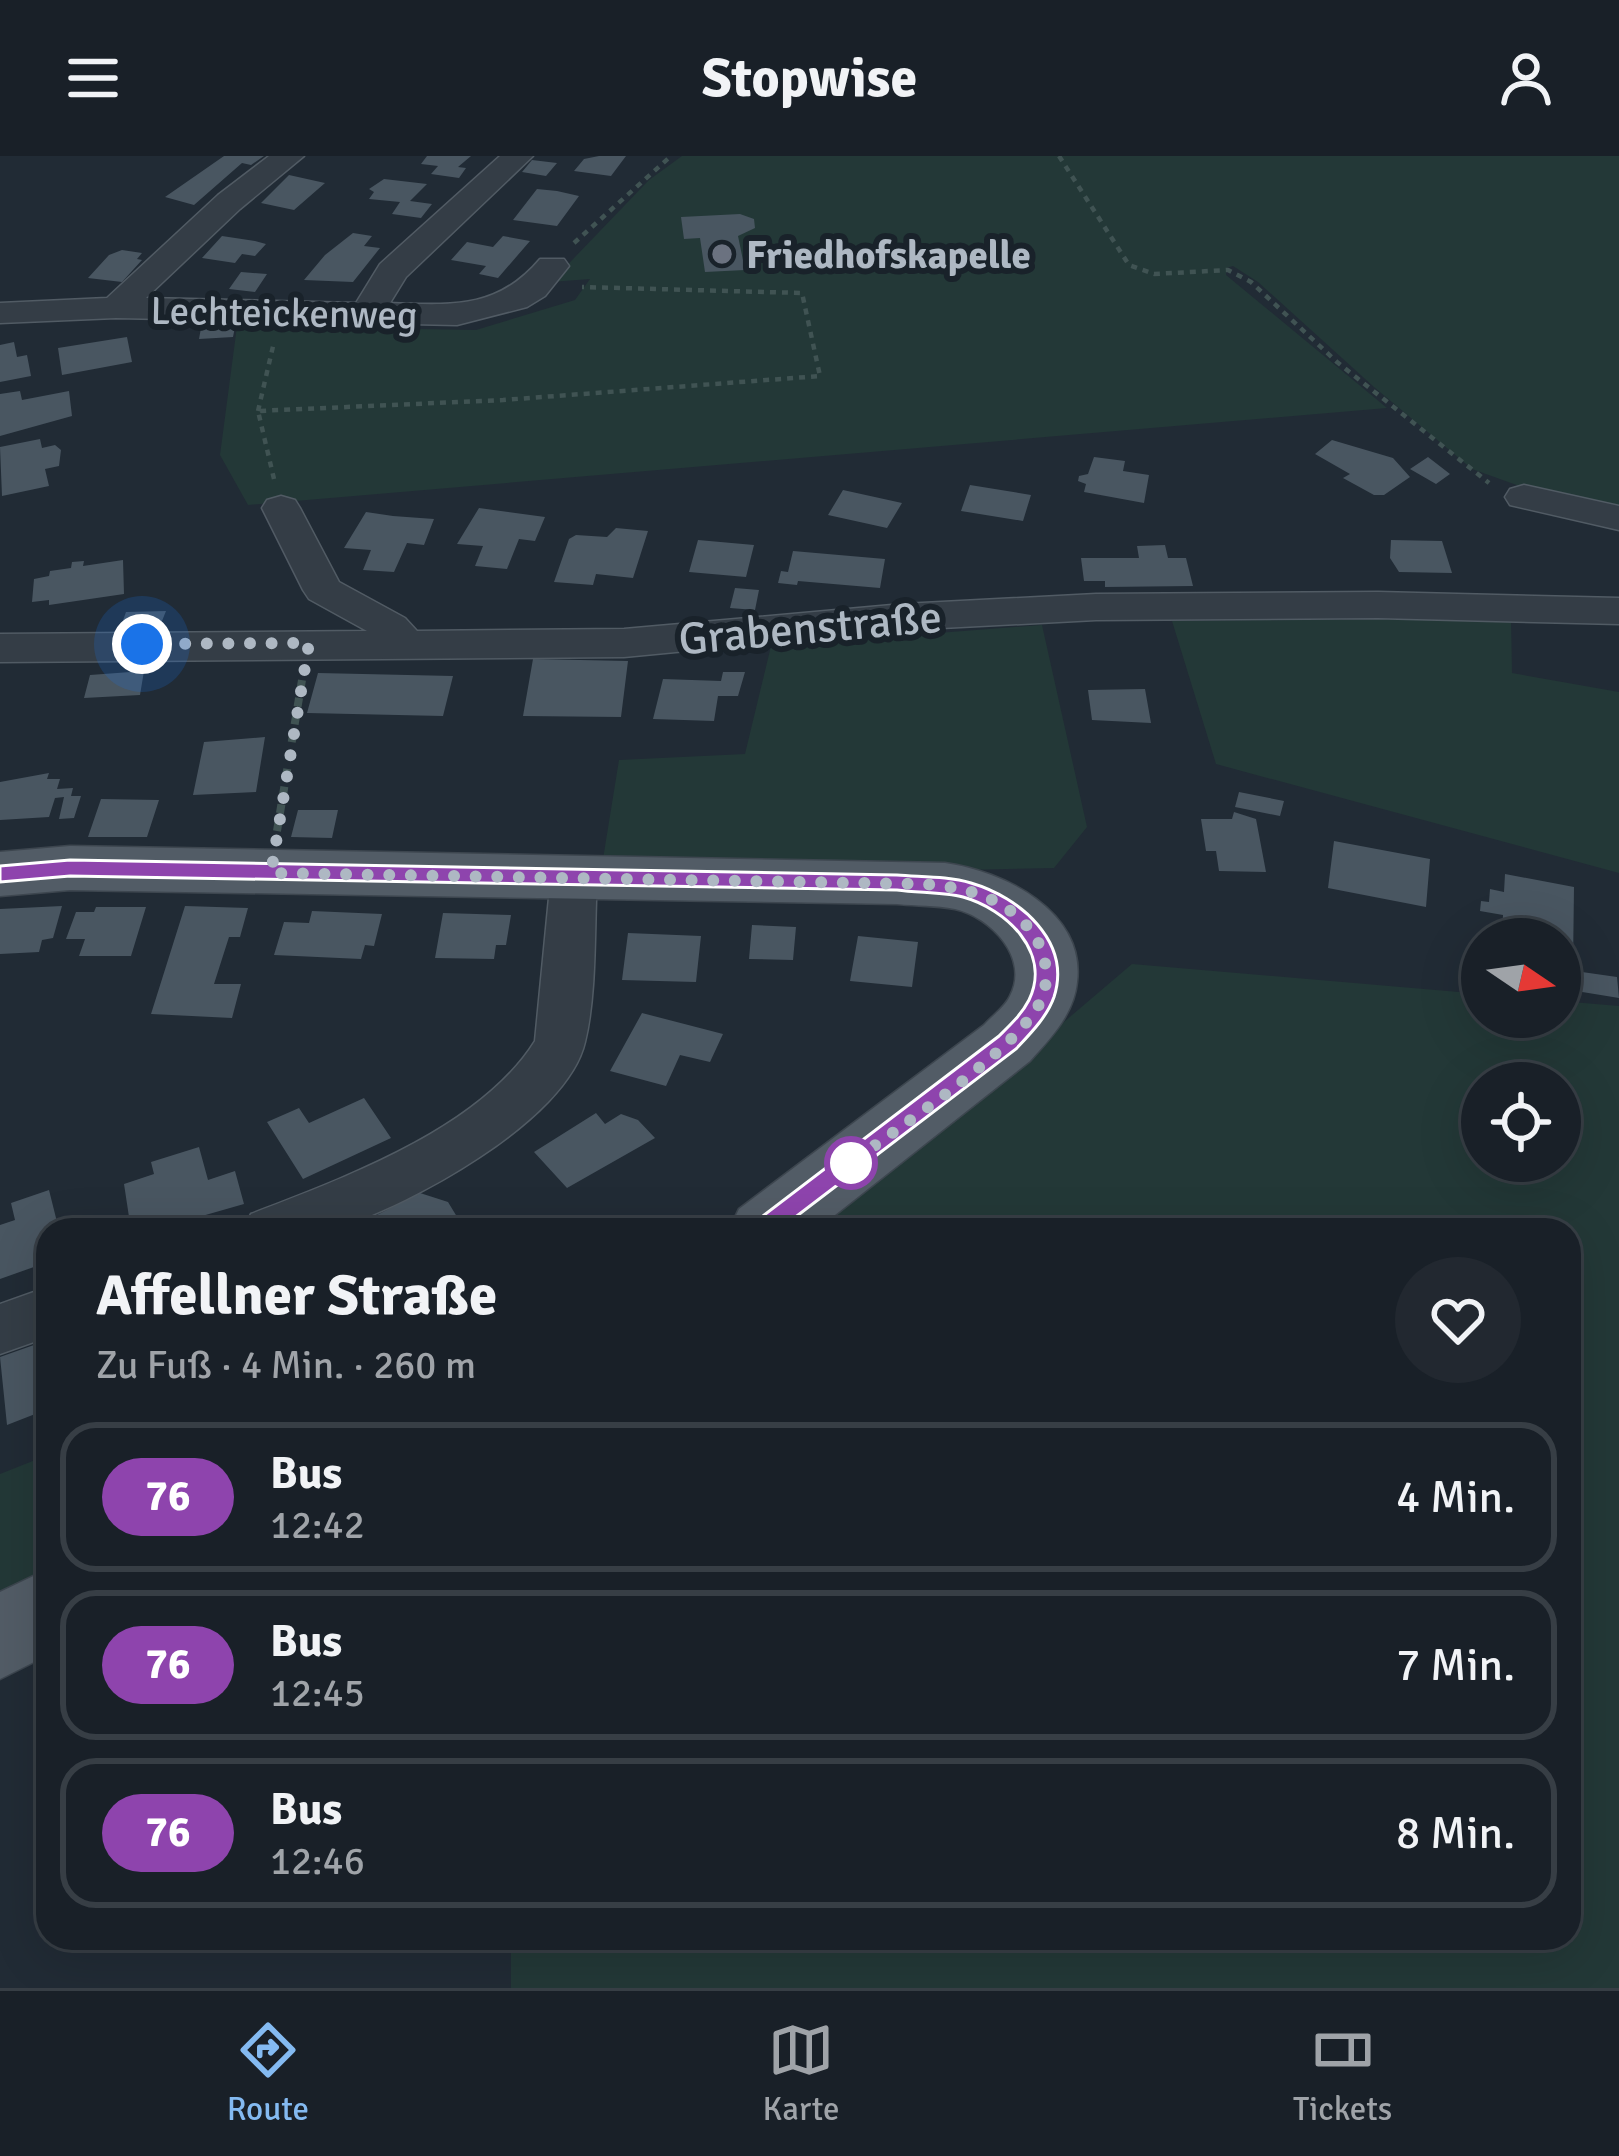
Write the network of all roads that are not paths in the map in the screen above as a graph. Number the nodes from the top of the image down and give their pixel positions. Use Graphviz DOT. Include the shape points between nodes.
graph roads {
  1 [pos="289,156"];
  2 [pos="518,156"];
  3 [pos="552,266"];
  4 [pos="116,308"];
  5 [pos="0,313"];
  6 [pos="366,316"];
  7 [pos="1524,497"];
  8 [pos="280,508"];
  9 [pos="1619,518"];
  10 [pos="1619,611"];
  11 [pos="405,644"];
  12 [pos="0,648"];
  13 [pos="0,874"];
  14 [pos="574,877"];
  15 [pos="299,1218"];
  16 [pos="780,1218"];
  17 [pos="36,1316"];
  18 [pos="0,1329"];
  19 [pos="36,1617"];
  20 [pos="0,1638"];
  1 -- 4 [label="street"];
  2 -- 6 [label="street" via="392,271"];
  3 -- 6 [label="street, Lechteickenweg" via="527,293 457,315"];
  4 -- 5 [label="street, Lechteickenweg"];
  4 -- 6 [label="street, Lechteickenweg"];
  7 -- 9 [label="street"];
  8 -- 11 [label="street" via="323,590"];
  10 -- 11 [label="street, Grabenstraße" via="1096,607 624,644"];
  11 -- 12 [label="street, Grabenstraße"];
  13 -- 14 [label="main road" via="70,868"];
  14 -- 15 [label="street" via="560,1044 551,1066 515,1101 382,1184"];
  14 -- 16 [label="main road" via="939,885 986,896 1032,931 1045,975 1030,1018"];
  17 -- 18 [label="street"];
  19 -- 20 [label="main road"];
}
